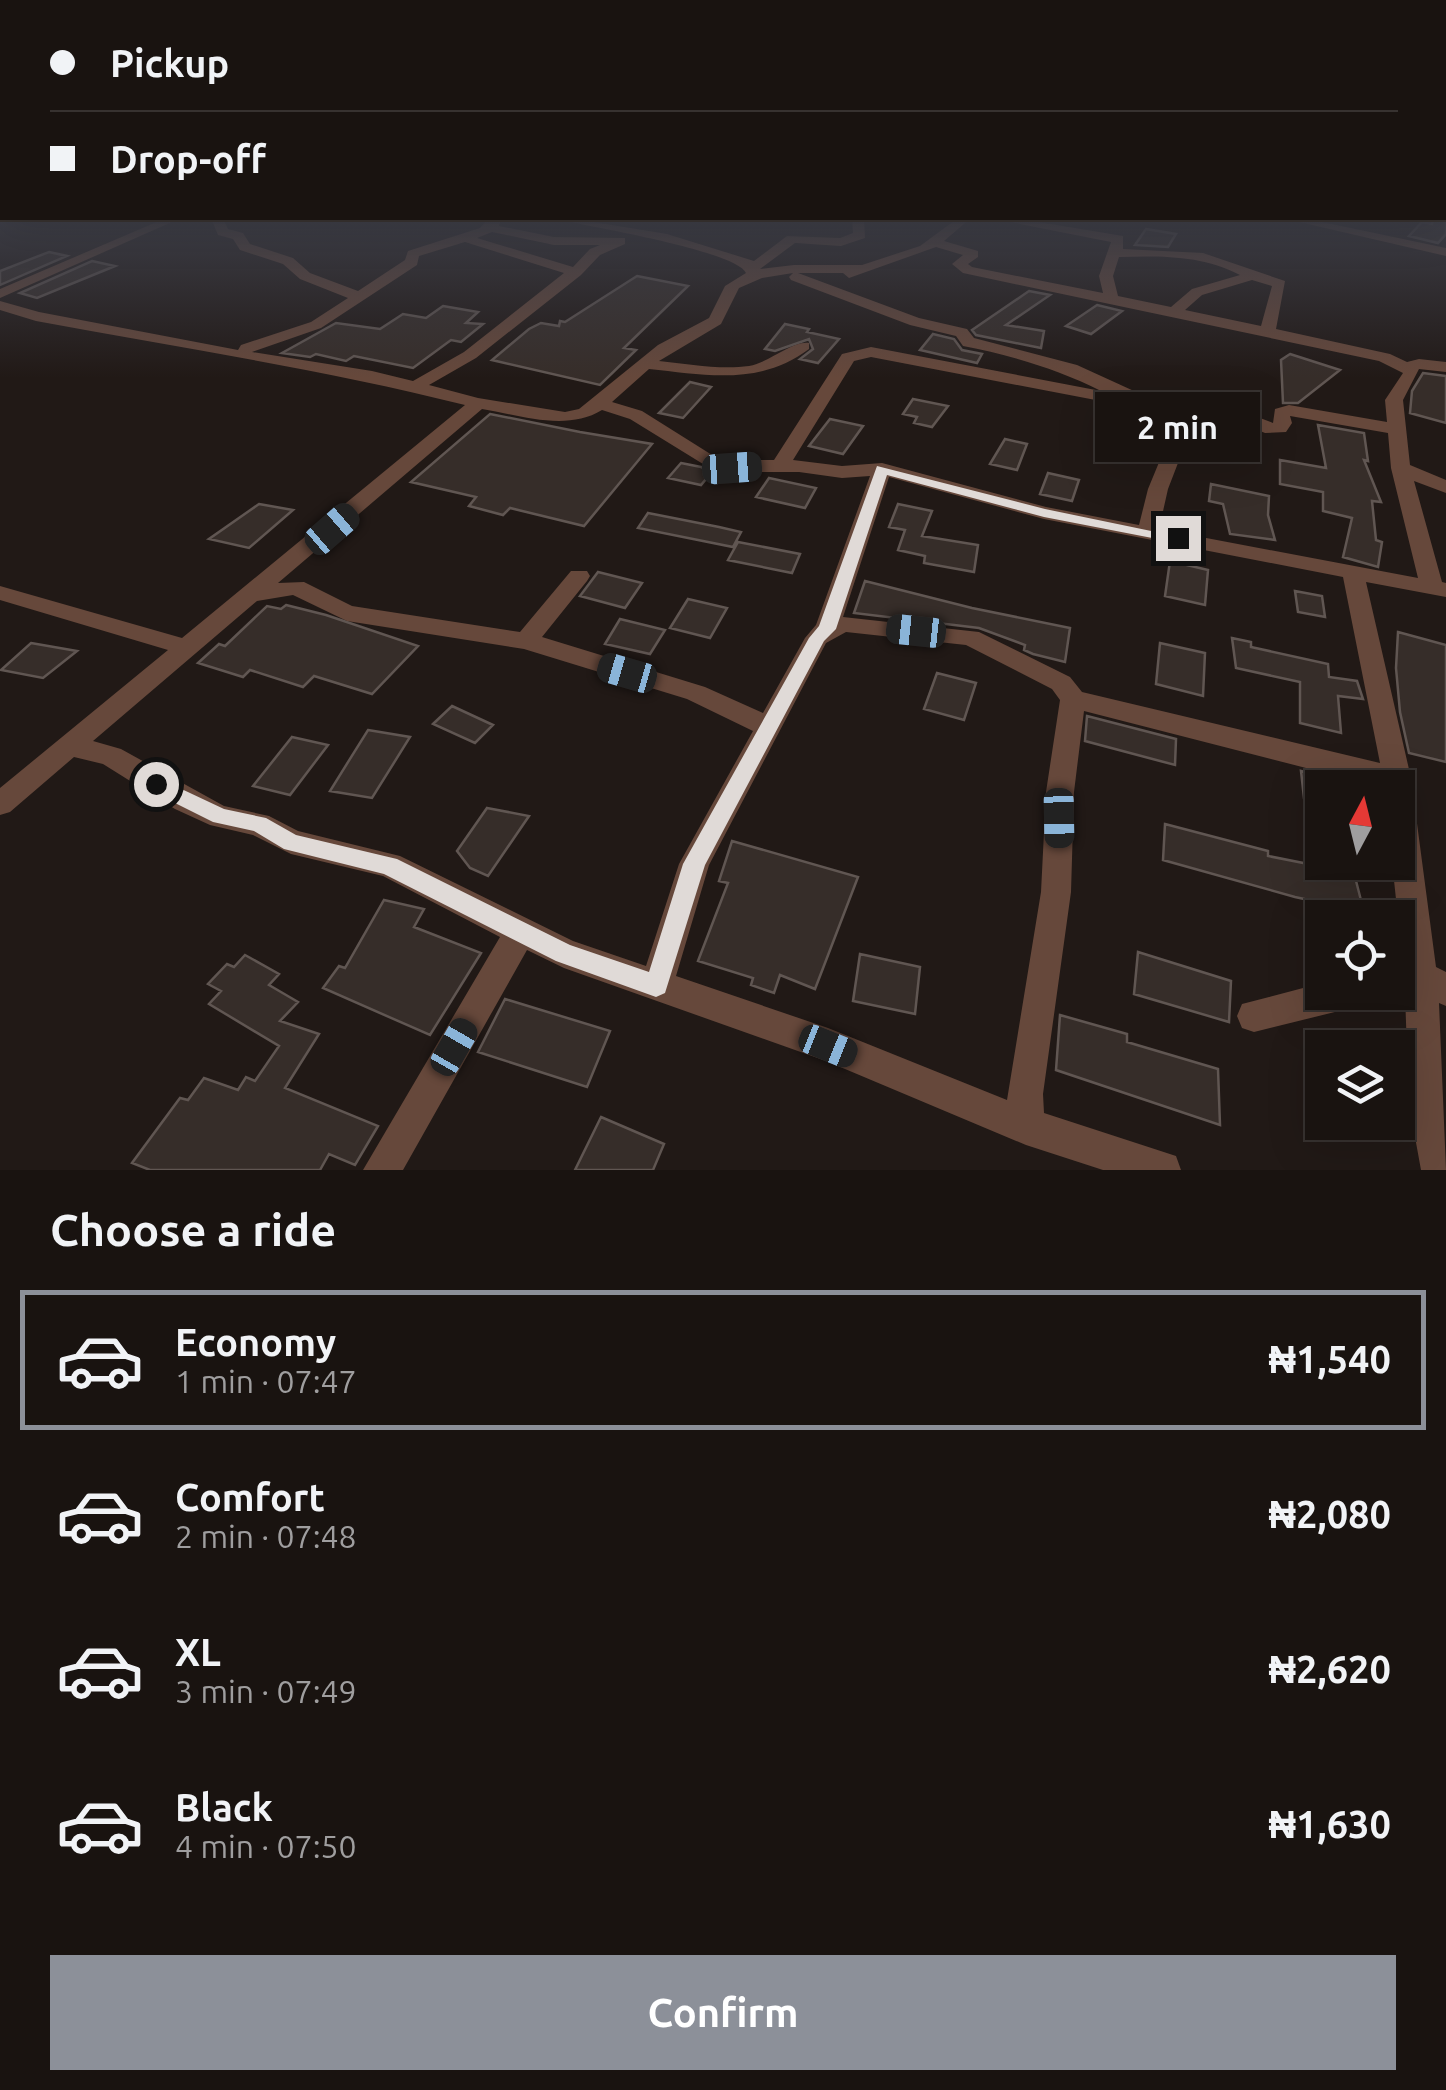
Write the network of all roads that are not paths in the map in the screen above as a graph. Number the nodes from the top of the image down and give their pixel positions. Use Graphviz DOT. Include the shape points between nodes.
graph roads {
  1 [pos="74,269"];
  2 [pos="297,269"];
  3 [pos="401,269"];
  4 [pos="565,269"];
  5 [pos="579,269"];
  6 [pos="751,269"];
  7 [pos="756,269"];
  8 [pos="862,269"];
  9 [pos="964,269"];
  10 [pos="1108,269"];
  11 [pos="1235,269"];
  12 [pos="576,272"];
  13 [pos="752,272"];
  14 [pos="778,272"];
  15 [pos="1252,276"];
  16 [pos="822,285"];
  17 [pos="357,296"];
  18 [pos="1112,300"];
  19 [pos="2,305"];
  20 [pos="1174,312"];
  21 [pos="1268,330"];
  22 [pos="803,346"];
  23 [pos="242,355"];
  24 [pos="644,364"];
  25 [pos="1446,366"];
  26 [pos="1408,367"];
  27 [pos="417,387"];
  28 [pos="478,403"];
  29 [pos="600,404"];
  30 [pos="1156,407"];
  31 [pos="1395,429"];
  32 [pos="780,466"];
  33 [pos="1400,468"];
  34 [pos="882,469"];
  35 [pos="1446,487"];
  36 [pos="1148,532"];
  37 [pos="1353,573"];
  38 [pos="579,576"];
  39 [pos="1439,589"];
  40 [pos="0,593"];
  41 [pos="254,594"];
  42 [pos="827,629"];
  43 [pos="526,641"];
  44 [pos="190,648"];
  45 [pos="1073,699"];
  46 [pos="769,726"];
  47 [pos="69,746"];
  48 [pos="1363,770"];
  49 [pos="1394,770"];
  50 [pos="0,804"];
  51 [pos="1408,880"];
  52 [pos="520,934"];
  53 [pos="1421,982"];
  54 [pos="656,986"];
  55 [pos="1305,1003"];
  56 [pos="1254,1016"];
  57 [pos="1026,1126"];
  58 [pos="382,1170"];
  59 [pos="1162,1170"];
  60 [pos="1440,1170"];
  1 -- 19 [label="street"];
  2 -- 17 [label="street"];
  3 -- 17 [label="street"];
  4 -- 12 [label="street"];
  5 -- 12 [label="street"];
  6 -- 13 [label="street"];
  7 -- 13 [label="street"];
  8 -- 14 [label="street"];
  8 -- 16 [label="street"];
  9 -- 18 [label="street"];
  10 -- 18 [label="street"];
  11 -- 15 [label="street"];
  12 -- 27 [label="street"];
  13 -- 14 [label="street"];
  13 -- 24 [label="street" via="724,297 716,321"];
  14 -- 16 [label="street"];
  15 -- 20 [label="street" via="1197,292"];
  15 -- 21 [label="street" via="1280,284"];
  16 -- 30 [label="street" via="915,322 962,332 969,343 1070,369"];
  17 -- 23 [label="street" via="316,325"];
  18 -- 20 [label="street"];
  19 -- 23 [label="street"];
  20 -- 21 [label="street"];
  21 -- 26 [label="street"];
  22 -- 24 [label="street" via="754,373"];
  23 -- 27 [label="street"];
  24 -- 29 [label="street"];
  25 -- 26 [label="street"];
  26 -- 31 [label="street" via="1412,371 1394,400"];
  27 -- 28 [label="street"];
  28 -- 29 [label="street" via="566,417"];
  28 -- 41 [label="street"];
  29 -- 32 [label="street" via="636,416 716,466"];
  30 -- 31 [label="street" via="1191,412 1215,406 1271,430 1280,428 1289,410"];
  30 -- 32 [label="street" via="871,352 848,357"];
  30 -- 36 [label="street" via="1184,424"];
  31 -- 33 [label="street"];
  32 -- 34 [label="street"];
  33 -- 35 [label="street"];
  33 -- 39 [label="street"];
  34 -- 36 [label="street" via="1044,513"];
  34 -- 42 [label="street"];
  36 -- 37 [label="street"];
  37 -- 39 [label="street"];
  37 -- 49 [label="street"];
  38 -- 43 [label="street"];
  40 -- 44 [label="street"];
  41 -- 43 [label="street" via="296,587 346,613"];
  41 -- 44 [label="street"];
  42 -- 45 [label="street" via="846,624 971,638 1061,683"];
  42 -- 46 [label="street"];
  43 -- 46 [label="street" via="696,693"];
  44 -- 47 [label="street"];
  45 -- 48 [label="street"];
  45 -- 57 [label="street"];
  46 -- 54 [label="street" via="694,864"];
  47 -- 50 [label="street"];
  47 -- 52 [label="street" via="111,756 184,802 220,816 389,866"];
  51 -- 53 [label="street"];
  52 -- 54 [label="street"];
  52 -- 58 [label="street"];
  53 -- 60 [label="street" via="1426,1104"];
  54 -- 57 [label="street"];
  55 -- 56 [label="street"];
  57 -- 59 [label="street"];
}
